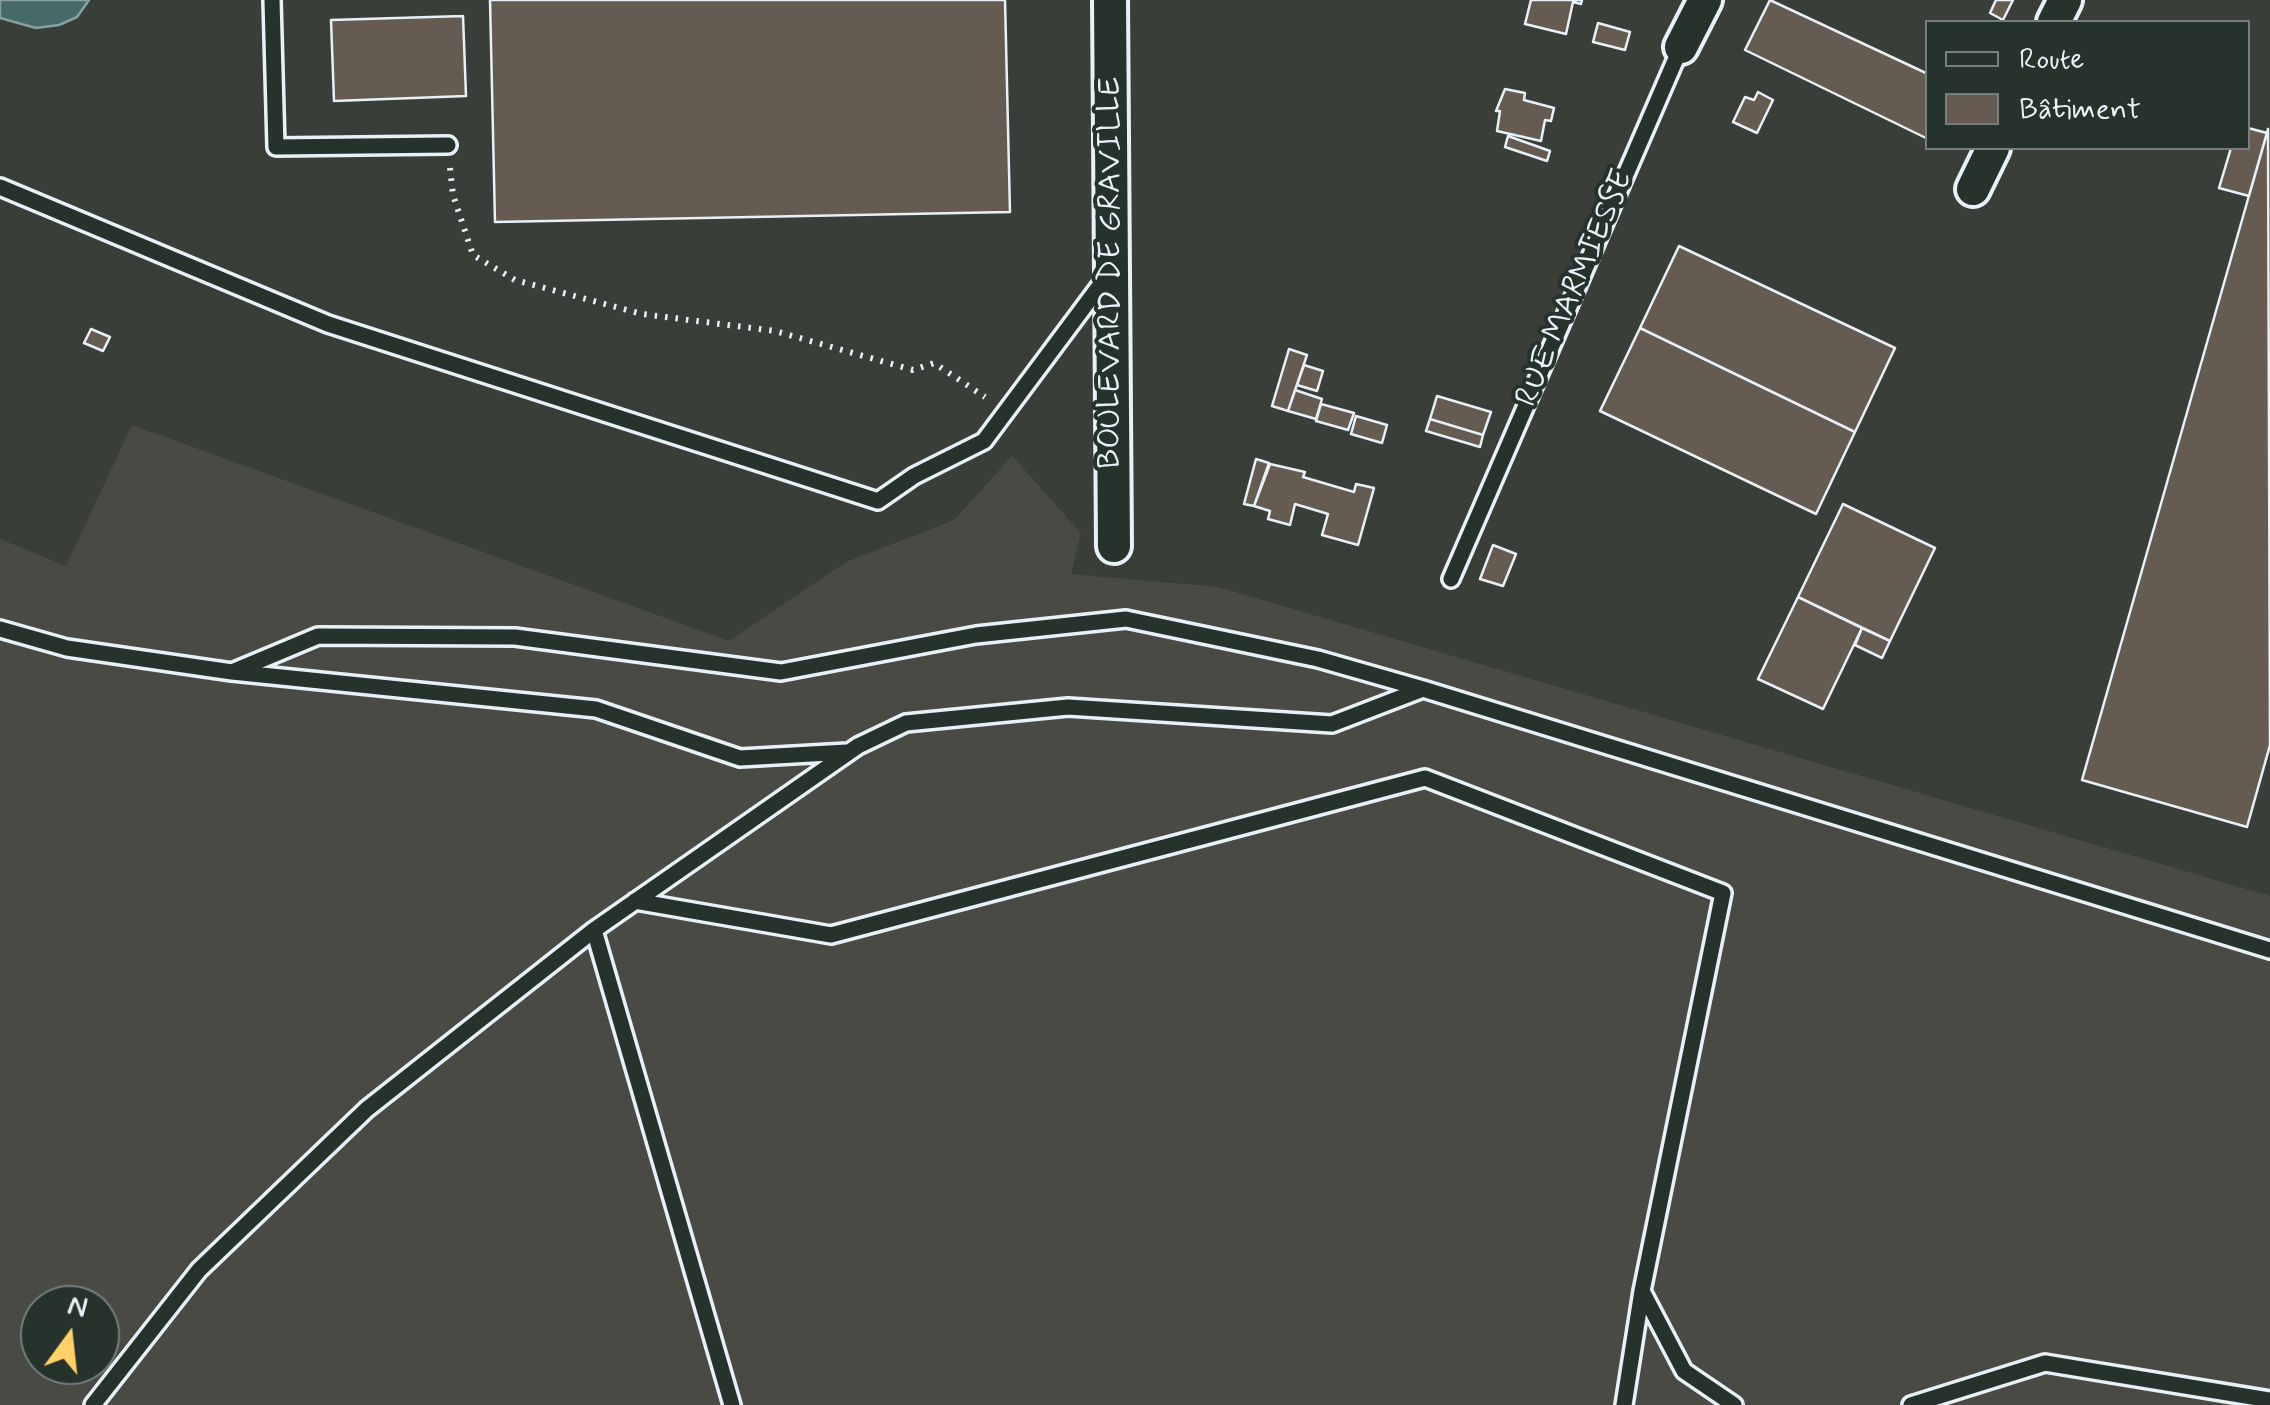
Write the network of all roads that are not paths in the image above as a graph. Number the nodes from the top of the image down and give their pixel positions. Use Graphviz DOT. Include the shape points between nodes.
graph roads {
  1 [pos="272,0"];
  2 [pos="1110,0"];
  3 [pos="1705,0"];
  4 [pos="1681,48"];
  5 [pos="448,146"];
  6 [pos="1992,150"];
  7 [pos="0,187"];
  8 [pos="1972,189"];
  9 [pos="1112,269"];
  10 [pos="1114,546"];
  11 [pos="1451,580"];
  12 [pos="0,630"];
  13 [pos="232,672"];
  14 [pos="1423,690"];
  15 [pos="851,752"];
  16 [pos="635,901"];
  17 [pos="594,930"];
  18 [pos="2270,950"];
  19 [pos="1642,1291"];
  20 [pos="2270,1400"];
  21 [pos="93,1405"];
  22 [pos="732,1405"];
  23 [pos="1624,1405"];
  24 [pos="1734,1405"];
  25 [pos="1912,1405"];
  1 -- 5 [label="lane" via="276,147"];
  2 -- 9 [label="street, BOULEVARD DE GRAVILLE"];
  3 -- 4 [label="street, RUE MARMIESSE"];
  4 -- 11 [label="lane, RUE MARMIESSE"];
  6 -- 8 [label="street"];
  7 -- 9 [label="lane" via="328,324 878,501 984,441"];
  9 -- 10 [label="street, BOULEVARD DE GRAVILLE"];
  12 -- 13 [label="lane" via="67,648"];
  13 -- 14 [label="lane" via="318,636 515,638 781,672 976,635 1126,619 1318,659"];
  13 -- 15 [label="lane" via="596,710 740,758"];
  14 -- 15 [label="lane" via="1332,724 1068,706 906,724"];
  14 -- 18 [label="lane"];
  15 -- 16 [label="lane"];
  16 -- 17 [label="lane"];
  16 -- 19 [label="lane" via="831,935 1425,778 1722,893"];
  17 -- 21 [label="lane" via="367,1109 199,1270"];
  17 -- 22 [label="lane"];
  19 -- 23 [label="lane"];
  19 -- 24 [label="lane" via="1684,1371"];
  20 -- 25 [label="lane" via="2044,1364"];
}
